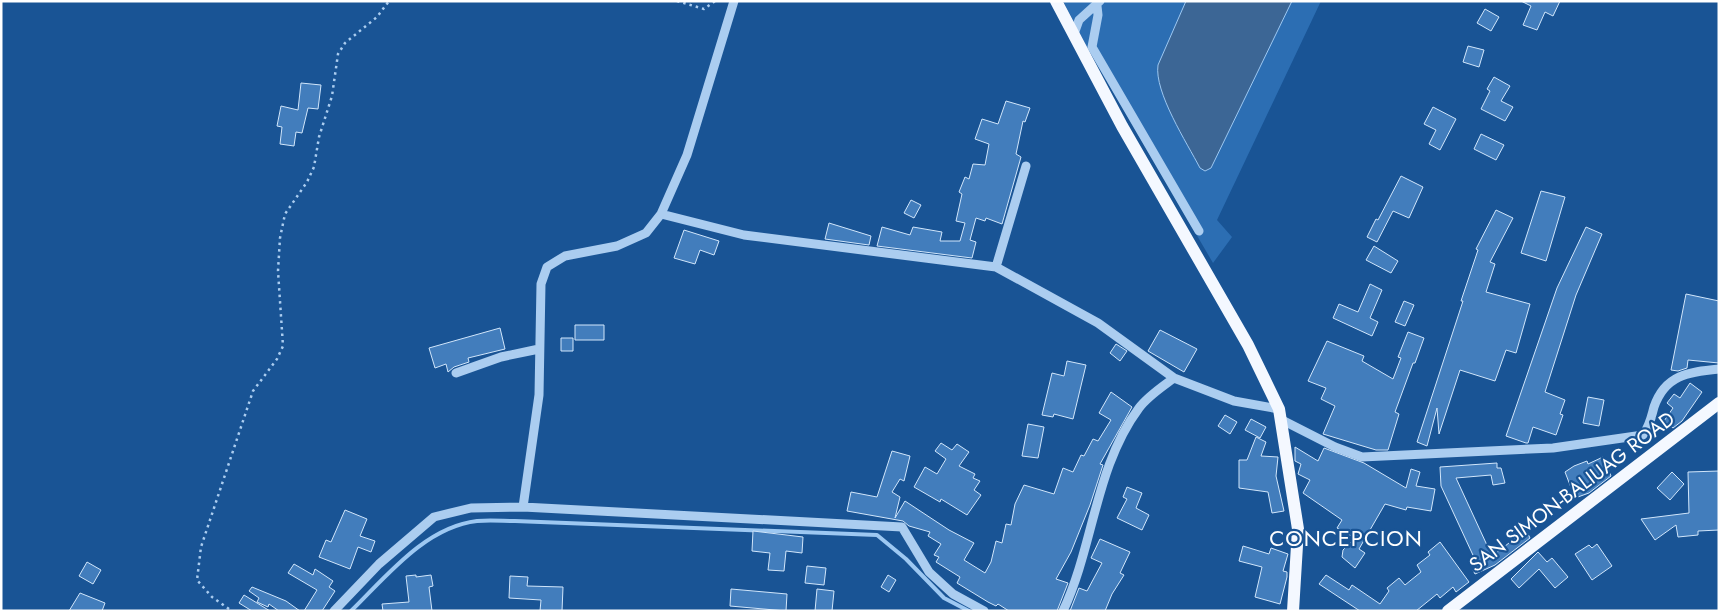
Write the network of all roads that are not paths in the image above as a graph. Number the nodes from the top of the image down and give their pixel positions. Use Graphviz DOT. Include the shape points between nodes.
graph roads {
  1 [pos="734,1"];
  2 [pos="1056,1"];
  3 [pos="1098,3"];
  4 [pos="1074,34"];
  5 [pos="1026,166"];
  6 [pos="661,214"];
  7 [pos="1199,231"];
  8 [pos="996,267"];
  9 [pos="540,349"];
  10 [pos="1719,369"];
  11 [pos="456,373"];
  12 [pos="1174,378"];
  13 [pos="1719,403"];
  14 [pos="1281,414"];
  15 [pos="524,507"];
  16 [pos="334,611"];
  17 [pos="984,611"];
  18 [pos="1063,611"];
  19 [pos="1293,611"];
  20 [pos="1448,611"];
  1 -- 6 [label="street" via="688,155"];
  2 -- 4 [label="main road"];
  3 -- 4 [label="street" via="1079,20"];
  3 -- 7 [label="street" via="1092,47"];
  4 -- 14 [label="main road" via="1122,126 1248,345"];
  5 -- 8 [label="street"];
  6 -- 8 [label="street" via="744,235"];
  6 -- 9 [label="street" via="646,233 617,246 565,256 547,267 541,284"];
  8 -- 12 [label="street" via="1098,323"];
  9 -- 11 [label="street" via="501,356"];
  9 -- 15 [label="street" via="539,395"];
  10 -- 14 [label="street" via="1695,371 1669,381 1660,390 1650,424 1643,435 1553,448 1362,457 1335,447"];
  12 -- 14 [label="street" via="1234,401"];
  12 -- 18 [label="street" via="1140,408 1120,440 1104,479 1080,571"];
  13 -- 20 [label="main road, SAN SIMON-BALIUAG ROAD"];
  14 -- 19 [label="main road" via="1298,529"];
  15 -- 16 [label="street" via="471,508 434,517 379,564"];
  15 -- 17 [label="street" via="902,527 929,572 953,594"];
}
